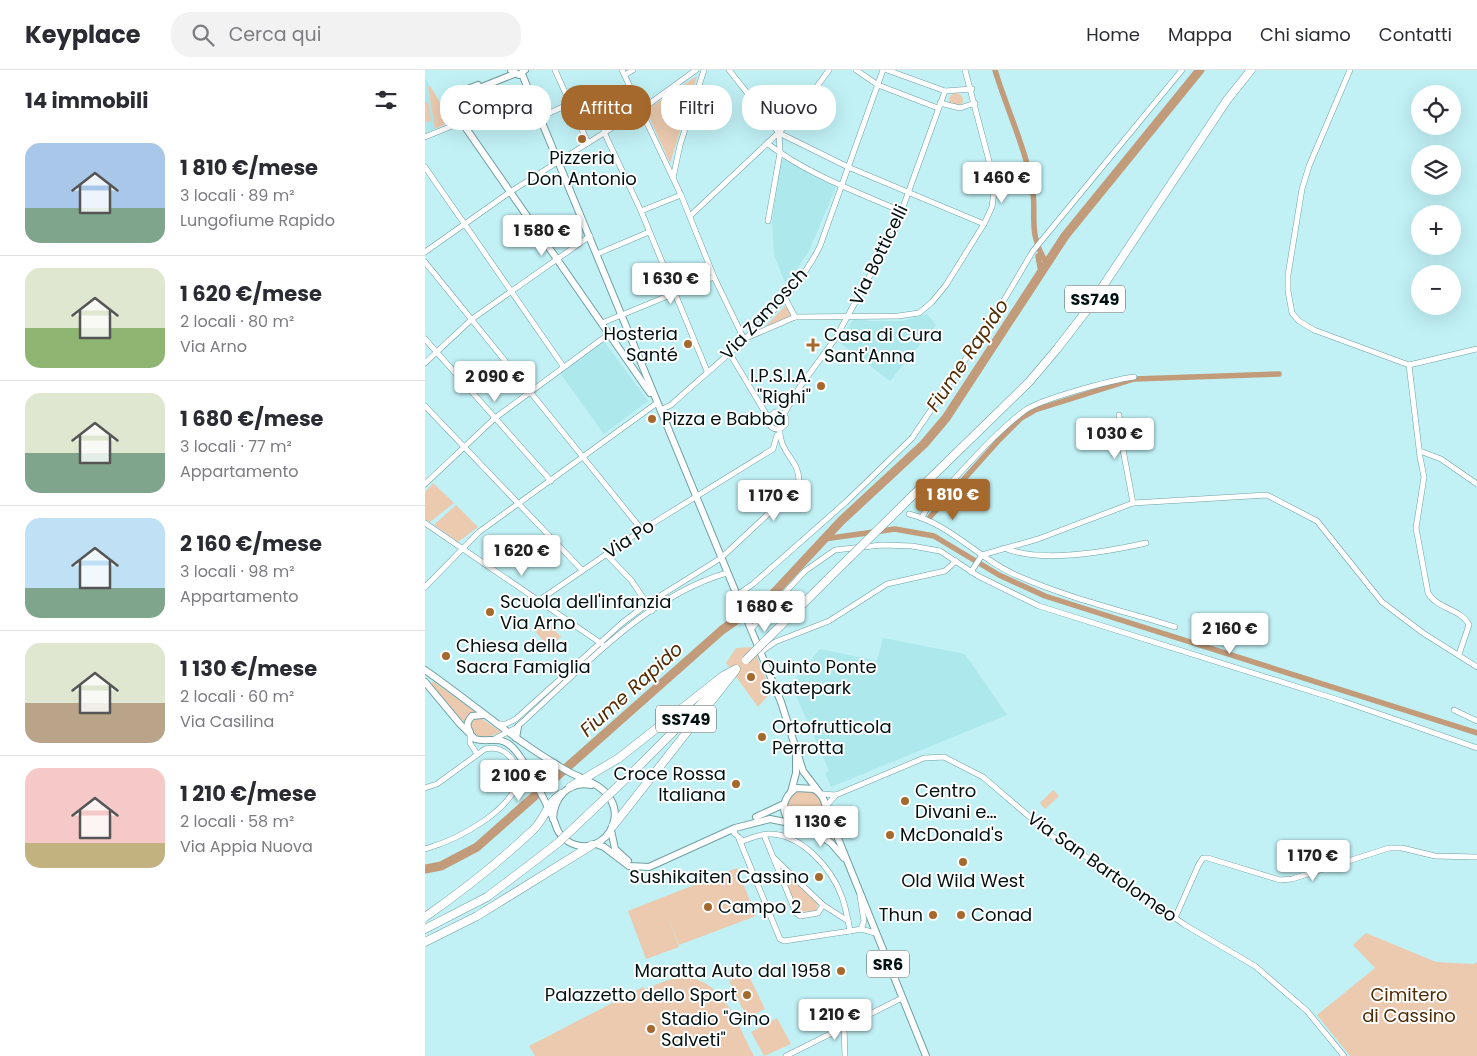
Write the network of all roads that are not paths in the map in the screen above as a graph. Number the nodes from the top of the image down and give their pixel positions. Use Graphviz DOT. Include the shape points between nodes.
graph roads {
  1 [pos="555,70"];
  2 [pos="633,70"];
  3 [pos="696,70"];
  4 [pos="704,70"];
  5 [pos="729,70"];
  6 [pos="829,70"];
  7 [pos="856,70"];
  8 [pos="885,70"];
  9 [pos="965,70"];
  10 [pos="1182,70"];
  11 [pos="1251,70"];
  12 [pos="1350,70"];
  13 [pos="512,71"];
  14 [pos="524,71"];
  15 [pos="624,72"];
  16 [pos="477,85"];
  17 [pos="484,85"];
  18 [pos="529,85"];
  19 [pos="561,85"];
  20 [pos="630,85"];
  21 [pos="878,85"];
  22 [pos="971,89"];
  23 [pos="945,91"];
  24 [pos="651,102"];
  25 [pos="975,103"];
  26 [pos="939,106"];
  27 [pos="651,129"];
  28 [pos="444,130"];
  29 [pos="467,130"];
  30 [pos="546,130"];
  31 [pos="582,130"];
  32 [pos="607,130"];
  33 [pos="604,132"];
  34 [pos="779,134"];
  35 [pos="425,137"];
  36 [pos="588,143"];
  37 [pos="768,144"];
  38 [pos="780,153"];
  39 [pos="559,161"];
  40 [pos="425,167"];
  41 [pos="849,167"];
  42 [pos="673,178"];
  43 [pos="842,185"];
  44 [pos="510,192"];
  45 [pos="909,194"];
  46 [pos="681,195"];
  47 [pos="641,211"];
  48 [pos="903,212"];
  49 [pos="690,216"];
  50 [pos="768,221"];
  51 [pos="464,224"];
  52 [pos="984,224"];
  53 [pos="649,232"];
  54 [pos="589,236"];
  55 [pos="425,252"];
  56 [pos="597,254"];
  57 [pos="557,260"];
  58 [pos="425,262"];
  59 [pos="713,277"];
  60 [pos="511,290"];
  61 [pos="675,293"];
  62 [pos="784,296"];
  63 [pos="621,315"];
  64 [pos="849,315"];
  65 [pos="795,317"];
  66 [pos="471,319"];
  67 [pos="602,323"];
  68 [pos="609,334"];
  69 [pos="425,339"];
  70 [pos="744,339"];
  71 [pos="1477,349"];
  72 [pos="436,351"];
  73 [pos="730,354"];
  74 [pos="425,363"];
  75 [pos="1409,365"];
  76 [pos="563,366"];
  77 [pos="643,368"];
  78 [pos="707,371"];
  79 [pos="636,372"];
  80 [pos="1134,377"];
  81 [pos="531,392"];
  82 [pos="656,402"];
  83 [pos="425,406"];
  84 [pos="660,410"];
  85 [pos="783,413"];
  86 [pos="1119,415"];
  87 [pos="770,417"];
  88 [pos="495,418"];
  89 [pos="779,430"];
  90 [pos="465,446"];
  91 [pos="1420,451"];
  92 [pos="582,458"];
  93 [pos="551,481"];
  94 [pos="425,484"];
  95 [pos="1477,484"];
  96 [pos="696,497"];
  97 [pos="1133,503"];
  98 [pos="517,504"];
  99 [pos="909,514"];
  100 [pos="922,517"];
  101 [pos="425,524"];
  102 [pos="642,530"];
  103 [pos="1146,543"];
  104 [pos="1003,547"];
  105 [pos="461,548"];
  106 [pos="606,554"];
  107 [pos="982,555"];
  108 [pos="721,558"];
  109 [pos="955,561"];
  110 [pos="582,570"];
  111 [pos="971,572"];
  112 [pos="727,573"];
  113 [pos="425,587"];
  114 [pos="737,595"];
  115 [pos="538,601"];
  116 [pos="647,604"];
  117 [pos="652,611"];
  118 [pos="750,626"];
  119 [pos="1175,627"];
  120 [pos="600,642"];
  121 [pos="606,647"];
  122 [pos="761,652"];
  123 [pos="1459,654"];
  124 [pos="1477,667"];
  125 [pos="736,669"];
  126 [pos="425,670"];
  127 [pos="425,682"];
  128 [pos="1454,710"];
  129 [pos="484,716"];
  130 [pos="1477,721"];
  131 [pos="460,724"];
  132 [pos="496,724"];
  133 [pos="518,727"];
  134 [pos="470,733"];
  135 [pos="509,733"];
  136 [pos="496,738"];
  137 [pos="516,738"];
  138 [pos="470,743"];
  139 [pos="796,747"];
  140 [pos="1477,748"];
  141 [pos="477,754"];
  142 [pos="580,777"];
  143 [pos="570,787"];
  144 [pos="425,788"];
  145 [pos="599,788"];
  146 [pos="791,792"];
  147 [pos="820,793"];
  148 [pos="561,794"];
  149 [pos="836,794"];
  150 [pos="784,804"];
  151 [pos="546,805"];
  152 [pos="827,808"];
  153 [pos="763,818"];
  154 [pos="553,819"];
  155 [pos="789,823"];
  156 [pos="612,828"];
  157 [pos="735,828"];
  158 [pos="801,830"];
  159 [pos="764,835"];
  160 [pos="739,838"];
  161 [pos="594,844"];
  162 [pos="425,849"];
  163 [pos="773,857"];
  164 [pos="1477,857"];
  165 [pos="844,858"];
  166 [pos="859,896"];
  167 [pos="823,905"];
  168 [pos="425,917"];
  169 [pos="1175,918"];
  170 [pos="848,922"];
  171 [pos="425,929"];
  172 [pos="861,929"];
  173 [pos="850,931"];
  174 [pos="875,933"];
  175 [pos="425,942"];
  176 [pos="902,998"];
  177 [pos="844,1027"];
  178 [pos="786,1056"];
  179 [pos="845,1056"];
  180 [pos="926,1056"];
  181 [pos="1344,1056"];
  1 -- 19 [label="street"];
  2 -- 15 [label="street"];
  3 -- 24 [label="street"];
  4 -- 42 [label="street"];
  5 -- 34 [label="street"];
  6 -- 34 [label="street"];
  7 -- 21 [label="street"];
  8 -- 21 [label="street, Via Zamosch"];
  8 -- 23 [label="street"];
  9 -- 22 [label="street"];
  10 -- 114 [label="street" via="1033,251 994,317 912,438 839,509"];
  11 -- 125 [label="highway, SS749, bridge" via="1227,100 1087,310 1029,382"];
  12 -- 75 [label="street" via="1302,190 1288,275 1291,308 1299,321 1314,330"];
  13 -- 14 [label="main road"];
  13 -- 16 [label="main road"];
  13 -- 17 [label="main road"];
  14 -- 18 [label="main road"];
  15 -- 20 [label="street"];
  21 -- 26 [label="street"];
  21 -- 41 [label="street, Via Zamosch"];
  22 -- 23 [label="street"];
  22 -- 25 [label="street"];
  23 -- 26 [label="street, Via Botticelli"];
  25 -- 26 [label="street" via="960,108"];
  25 -- 52 [label="street" via="993,176 992,207"];
  26 -- 45 [label="street, Via Botticelli"];
  27 -- 42 [label="street"];
  28 -- 35 [label="street"];
  29 -- 44 [label="main road"];
  30 -- 39 [label="main road"];
  31 -- 36 [label="street"];
  32 -- 33 [label="street"];
  33 -- 36 [label="street"];
  33 -- 47 [label="street"];
  34 -- 37 [label="street"];
  34 -- 38 [label="street"];
  34 -- 41 [label="street"];
  36 -- 39 [label="street"];
  37 -- 38 [label="street"];
  37 -- 49 [label="street"];
  38 -- 43 [label="street"];
  38 -- 50 [label="street"];
  39 -- 44 [label="street"];
  39 -- 54 [label="main road"];
  40 -- 51 [label="street"];
  41 -- 43 [label="street, Via Zamosch"];
  41 -- 45 [label="street"];
  42 -- 46 [label="street"];
  43 -- 48 [label="street"];
  43 -- 62 [label="street, Via Zamosch" via="815,255"];
  44 -- 51 [label="street"];
  44 -- 57 [label="main road"];
  45 -- 48 [label="street, Via Botticelli"];
  45 -- 52 [label="street"];
  46 -- 47 [label="street"];
  46 -- 49 [label="street"];
  47 -- 53 [label="street"];
  48 -- 64 [label="street, Via Botticelli"];
  49 -- 59 [label="street"];
  51 -- 55 [label="street"];
  51 -- 60 [label="street"];
  52 -- 64 [label="street" via="945,285 919,313"];
  53 -- 56 [label="street"];
  53 -- 61 [label="street"];
  54 -- 56 [label="main road"];
  54 -- 57 [label="street"];
  56 -- 63 [label="main road"];
  57 -- 60 [label="street"];
  57 -- 67 [label="main road"];
  58 -- 66 [label="street"];
  59 -- 61 [label="street"];
  59 -- 70 [label="street"];
  60 -- 66 [label="street"];
  60 -- 76 [label="street"];
  61 -- 63 [label="street"];
  61 -- 78 [label="street"];
  62 -- 65 [label="street"];
  62 -- 70 [label="street, Via Zamosch"];
  63 -- 67 [label="street"];
  63 -- 77 [label="main road"];
  64 -- 65 [label="street"];
  64 -- 85 [label="street, Via Botticelli"];
  65 -- 70 [label="street"];
  66 -- 72 [label="street"];
  66 -- 81 [label="street"];
  67 -- 68 [label="main road"];
  68 -- 76 [label="street"];
  68 -- 79 [label="main road"];
  69 -- 72 [label="street"];
  70 -- 73 [label="street, Via Zamosch"];
  71 -- 75 [label="street"];
  72 -- 74 [label="street"];
  72 -- 88 [label="street"];
  73 -- 78 [label="street, Via Zamosch"];
  73 -- 87 [label="street"];
  75 -- 91 [label="street"];
  76 -- 81 [label="street"];
  77 -- 79 [label="main road"];
  77 -- 82 [label="main road"];
  78 -- 84 [label="street, Via Zamosch" via="671,405"];
  79 -- 82 [label="main road"];
  80 -- 100 [label="street" via="1025,410"];
  81 -- 88 [label="street"];
  81 -- 92 [label="street"];
  82 -- 84 [label="main road"];
  82 -- 92 [label="street"];
  83 -- 90 [label="street"];
  84 -- 96 [label="main road"];
  85 -- 87 [label="street"];
  85 -- 89 [label="street" via="787,422"];
  86 -- 97 [label="street"];
  87 -- 89 [label="street" via="771,426"];
  88 -- 90 [label="street"];
  88 -- 93 [label="street"];
  89 -- 96 [label="street, Via Po" via="775,446"];
  89 -- 108 [label="street" via="780,442 799,472 799,480"];
  90 -- 94 [label="street"];
  90 -- 98 [label="street"];
  91 -- 95 [label="street" via="1441,459"];
  91 -- 123 [label="street" via="1424,483 1416,528 1427,589 1434,600 1468,622 1467,635"];
  92 -- 93 [label="street"];
  92 -- 102 [label="street"];
  93 -- 98 [label="street"];
  96 -- 102 [label="street, Via Po"];
  96 -- 108 [label="main road"];
  97 -- 104 [label="street" via="1037,539"];
  97 -- 123 [label="street" via="1267,494 1317,521 1383,602 1423,633"];
  98 -- 105 [label="street"];
  98 -- 110 [label="street"];
  99 -- 100 [label="street"];
  100 -- 107 [label="street" via="951,532"];
  101 -- 105 [label="street"];
  102 -- 106 [label="street, Via Po"];
  103 -- 104 [label="street" via="1097,552 1045,554 1014,552"];
  104 -- 107 [label="street"];
  105 -- 113 [label="street"];
  105 -- 115 [label="street"];
  106 -- 110 [label="street, Via Po"];
  106 -- 116 [label="street" via="631,580"];
  107 -- 111 [label="street"];
  107 -- 119 [label="street" via="1017,576"];
  108 -- 112 [label="main road"];
  108 -- 116 [label="street"];
  109 -- 111 [label="street"];
  109 -- 118 [label="street" via="940,551 912,546 881,545 835,550 805,571"];
  109 -- 122 [label="street" via="945,571 887,584 829,621 775,642"];
  110 -- 115 [label="street, Via Po"];
  111 -- 140 [label="street" via="1039,606 1342,701"];
  112 -- 114 [label="main road"];
  112 -- 117 [label="street" via="686,589"];
  114 -- 118 [label="main road"];
  115 -- 120 [label="street"];
  116 -- 117 [label="street"];
  116 -- 120 [label="street"];
  117 -- 121 [label="street"];
  118 -- 122 [label="main road"];
  120 -- 121 [label="street"];
  120 -- 132 [label="street" via="516,719"];
  121 -- 133 [label="street"];
  122 -- 139 [label="main road"];
  123 -- 124 [label="street"];
  125 -- 142 [label="highway" via="619,758 598,772"];
  125 -- 156 [label="highway"];
  125 -- 171 [label="highway, SS749, bridge" via="559,842 487,898"];
  126 -- 129 [label="main road"];
  127 -- 131 [label="main road"];
  128 -- 130 [label="street"];
  129 -- 132 [label="main road"];
  129 -- 134 [label="main road" via="479,714 468,721"];
  131 -- 134 [label="main road"];
  131 -- 138 [label="street"];
  132 -- 135 [label="main road"];
  133 -- 135 [label="street"];
  133 -- 137 [label="main road"];
  134 -- 136 [label="main road" via="479,741"];
  134 -- 138 [label="street"];
  135 -- 136 [label="street"];
  135 -- 137 [label="main road"];
  136 -- 151 [label="main road" via="512,746"];
  137 -- 142 [label="main road"];
  138 -- 141 [label="street"];
  139 -- 146 [label="main road"];
  139 -- 147 [label="main road" via="803,771"];
  141 -- 144 [label="street" via="437,784"];
  141 -- 162 [label="street" via="493,747 507,754 519,772 516,789 505,802 467,832"];
  142 -- 143 [label="highway"];
  142 -- 145 [label="main road"];
  143 -- 145 [label="main road" via="588,784"];
  143 -- 148 [label="main road"];
  145 -- 156 [label="main road" via="611,800 615,817"];
  146 -- 147 [label="main road" via="802,787"];
  146 -- 150 [label="main road"];
  147 -- 149 [label="street"];
  147 -- 152 [label="main road, SR6"];
  148 -- 151 [label="highway"];
  148 -- 154 [label="main road" via="556,801"];
  149 -- 152 [label="street"];
  149 -- 169 [label="street, Via San Bartolomeo" via="924,758 944,757 983,777 1053,836 1110,871"];
  150 -- 153 [label="main road"];
  150 -- 155 [label="main road" via="783,811"];
  151 -- 154 [label="main road"];
  151 -- 168 [label="highway" via="537,826 506,855 471,885"];
  152 -- 158 [label="main road" via="820,824"];
  152 -- 165 [label="main road, SR6"];
  153 -- 155 [label="main road"];
  153 -- 156 [label="main road" via="699,838 648,863 630,862 622,857 615,849"];
  153 -- 157 [label="main road"];
  154 -- 161 [label="main road" via="567,841 583,846"];
  155 -- 158 [label="main road, SR6"];
  156 -- 161 [label="main road"];
  157 -- 160 [label="street" via="734,833"];
  157 -- 161 [label="main road" via="649,867 629,866"];
  158 -- 165 [label="main road, SR6" via="821,836"];
  159 -- 160 [label="street" via="743,841"];
  159 -- 163 [label="street"];
  159 -- 170 [label="street" via="787,838 816,857 838,887"];
  160 -- 173 [label="street" via="780,939 792,941"];
  161 -- 175 [label="highway" via="477,916"];
  163 -- 167 [label="street"];
  163 -- 167 [label="street" via="798,916 818,913"];
  164 -- 169 [label="street" via="1435,856 1389,848 1280,880 1203,858"];
  165 -- 166 [label="main road, SR6"];
  166 -- 172 [label="street" via="864,921"];
  166 -- 174 [label="main road, SR6"];
  167 -- 170 [label="street"];
  169 -- 181 [label="street, Via San Bartolomeo" via="1255,966 1307,1011"];
  170 -- 173 [label="street"];
  172 -- 173 [label="street"];
  172 -- 174 [label="street"];
  174 -- 176 [label="main road, SR6"];
  176 -- 177 [label="street"];
  176 -- 180 [label="main road, SR6"];
  177 -- 178 [label="street"];
  177 -- 179 [label="street"];
}
